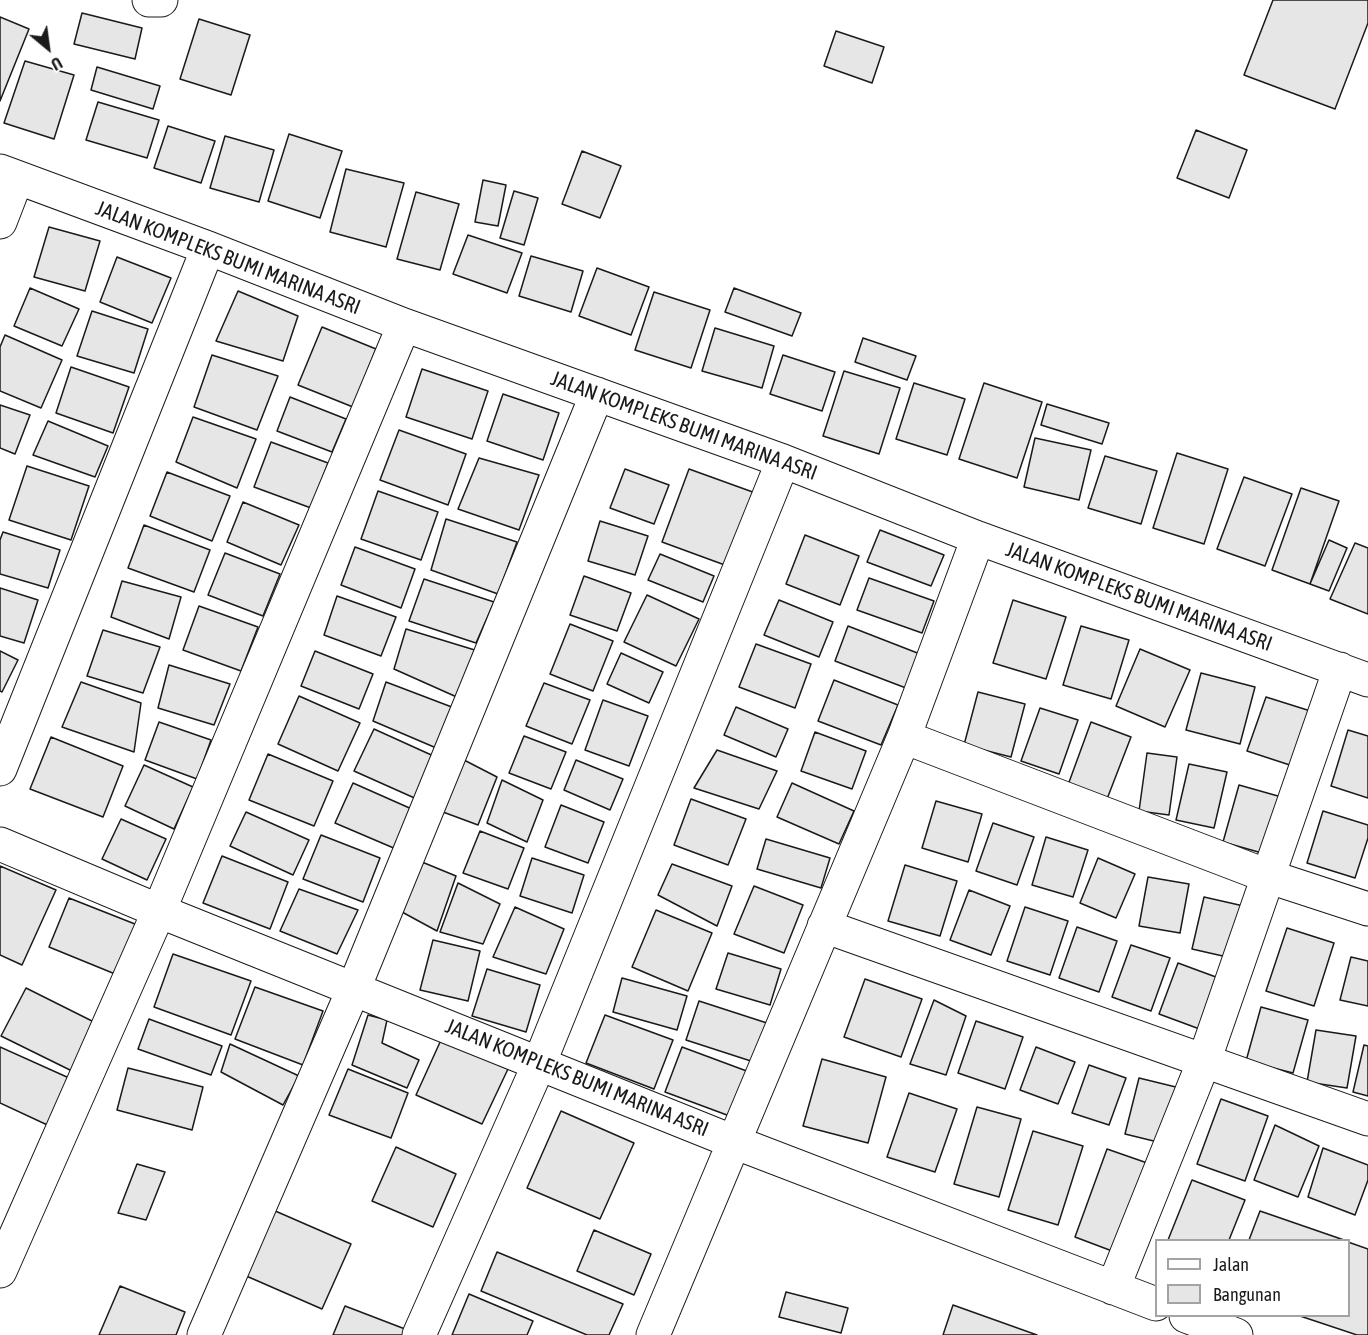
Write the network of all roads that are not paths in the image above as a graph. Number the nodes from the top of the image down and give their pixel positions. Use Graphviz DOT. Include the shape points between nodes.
graph roads {
  1 [pos="149,0"];
  2 [pos="161,0"];
  3 [pos="9,175"];
  4 [pos="0,222"];
  5 [pos="208,248"];
  6 [pos="404,325"];
  7 [pos="597,394"];
  8 [pos="783,461"];
  9 [pos="978,538"];
  10 [pos="1354,675"];
  11 [pos="904,737"];
  12 [pos="0,769"];
  13 [pos="0,844"];
  14 [pos="1270,877"];
  15 [pos="1368,909"];
  16 [pos="159,911"];
  17 [pos="824,926"];
  18 [pos="354,988"];
  19 [pos="1204,1061"];
  20 [pos="539,1064"];
  21 [pos="1368,1119"];
  22 [pos="734,1142"];
  23 [pos="0,1271"];
  24 [pos="1113,1288"];
  25 [pos="1155,1304"];
  26 [pos="1188,1317"];
  27 [pos="204,1335"];
  28 [pos="420,1335"];
  29 [pos="653,1335"];
  30 [pos="1236,1335"];
  1 -- 2 [label="street"];
  3 -- 4 [label="street"];
  3 -- 5 [label="street, JALAN KOMPLEKS BUMI MARINA ASRI"];
  5 -- 6 [label="street, JALAN KOMPLEKS BUMI MARINA ASRI"];
  5 -- 12 [label="street"];
  6 -- 7 [label="street, JALAN KOMPLEKS BUMI MARINA ASRI"];
  6 -- 16 [label="street"];
  7 -- 8 [label="street, JALAN KOMPLEKS BUMI MARINA ASRI"];
  7 -- 18 [label="street"];
  8 -- 9 [label="street, JALAN KOMPLEKS BUMI MARINA ASRI"];
  8 -- 20 [label="street"];
  9 -- 10 [label="street, JALAN KOMPLEKS BUMI MARINA ASRI"];
  9 -- 11 [label="street"];
  10 -- 14 [label="street"];
  11 -- 14 [label="street"];
  11 -- 17 [label="street"];
  13 -- 16 [label="street, JALAN KOMPLEKS BUMI MARINA ASRI"];
  14 -- 15 [label="street"];
  14 -- 19 [label="street"];
  16 -- 18 [label="street, JALAN KOMPLEKS BUMI MARINA ASRI"];
  16 -- 23 [label="street"];
  17 -- 19 [label="street"];
  17 -- 22 [label="street"];
  18 -- 20 [label="street, JALAN KOMPLEKS BUMI MARINA ASRI"];
  18 -- 27 [label="street"];
  19 -- 21 [label="street"];
  19 -- 24 [label="street"];
  20 -- 22 [label="street, JALAN KOMPLEKS BUMI MARINA ASRI"];
  20 -- 28 [label="street"];
  22 -- 24 [label="street, JALAN KOMPLEKS BUMI MARINA ASRI"];
  22 -- 29 [label="street"];
  24 -- 25 [label="street, JALAN KOMPLEKS BUMI MARINA ASRI"];
  26 -- 30 [label="street"];
}
